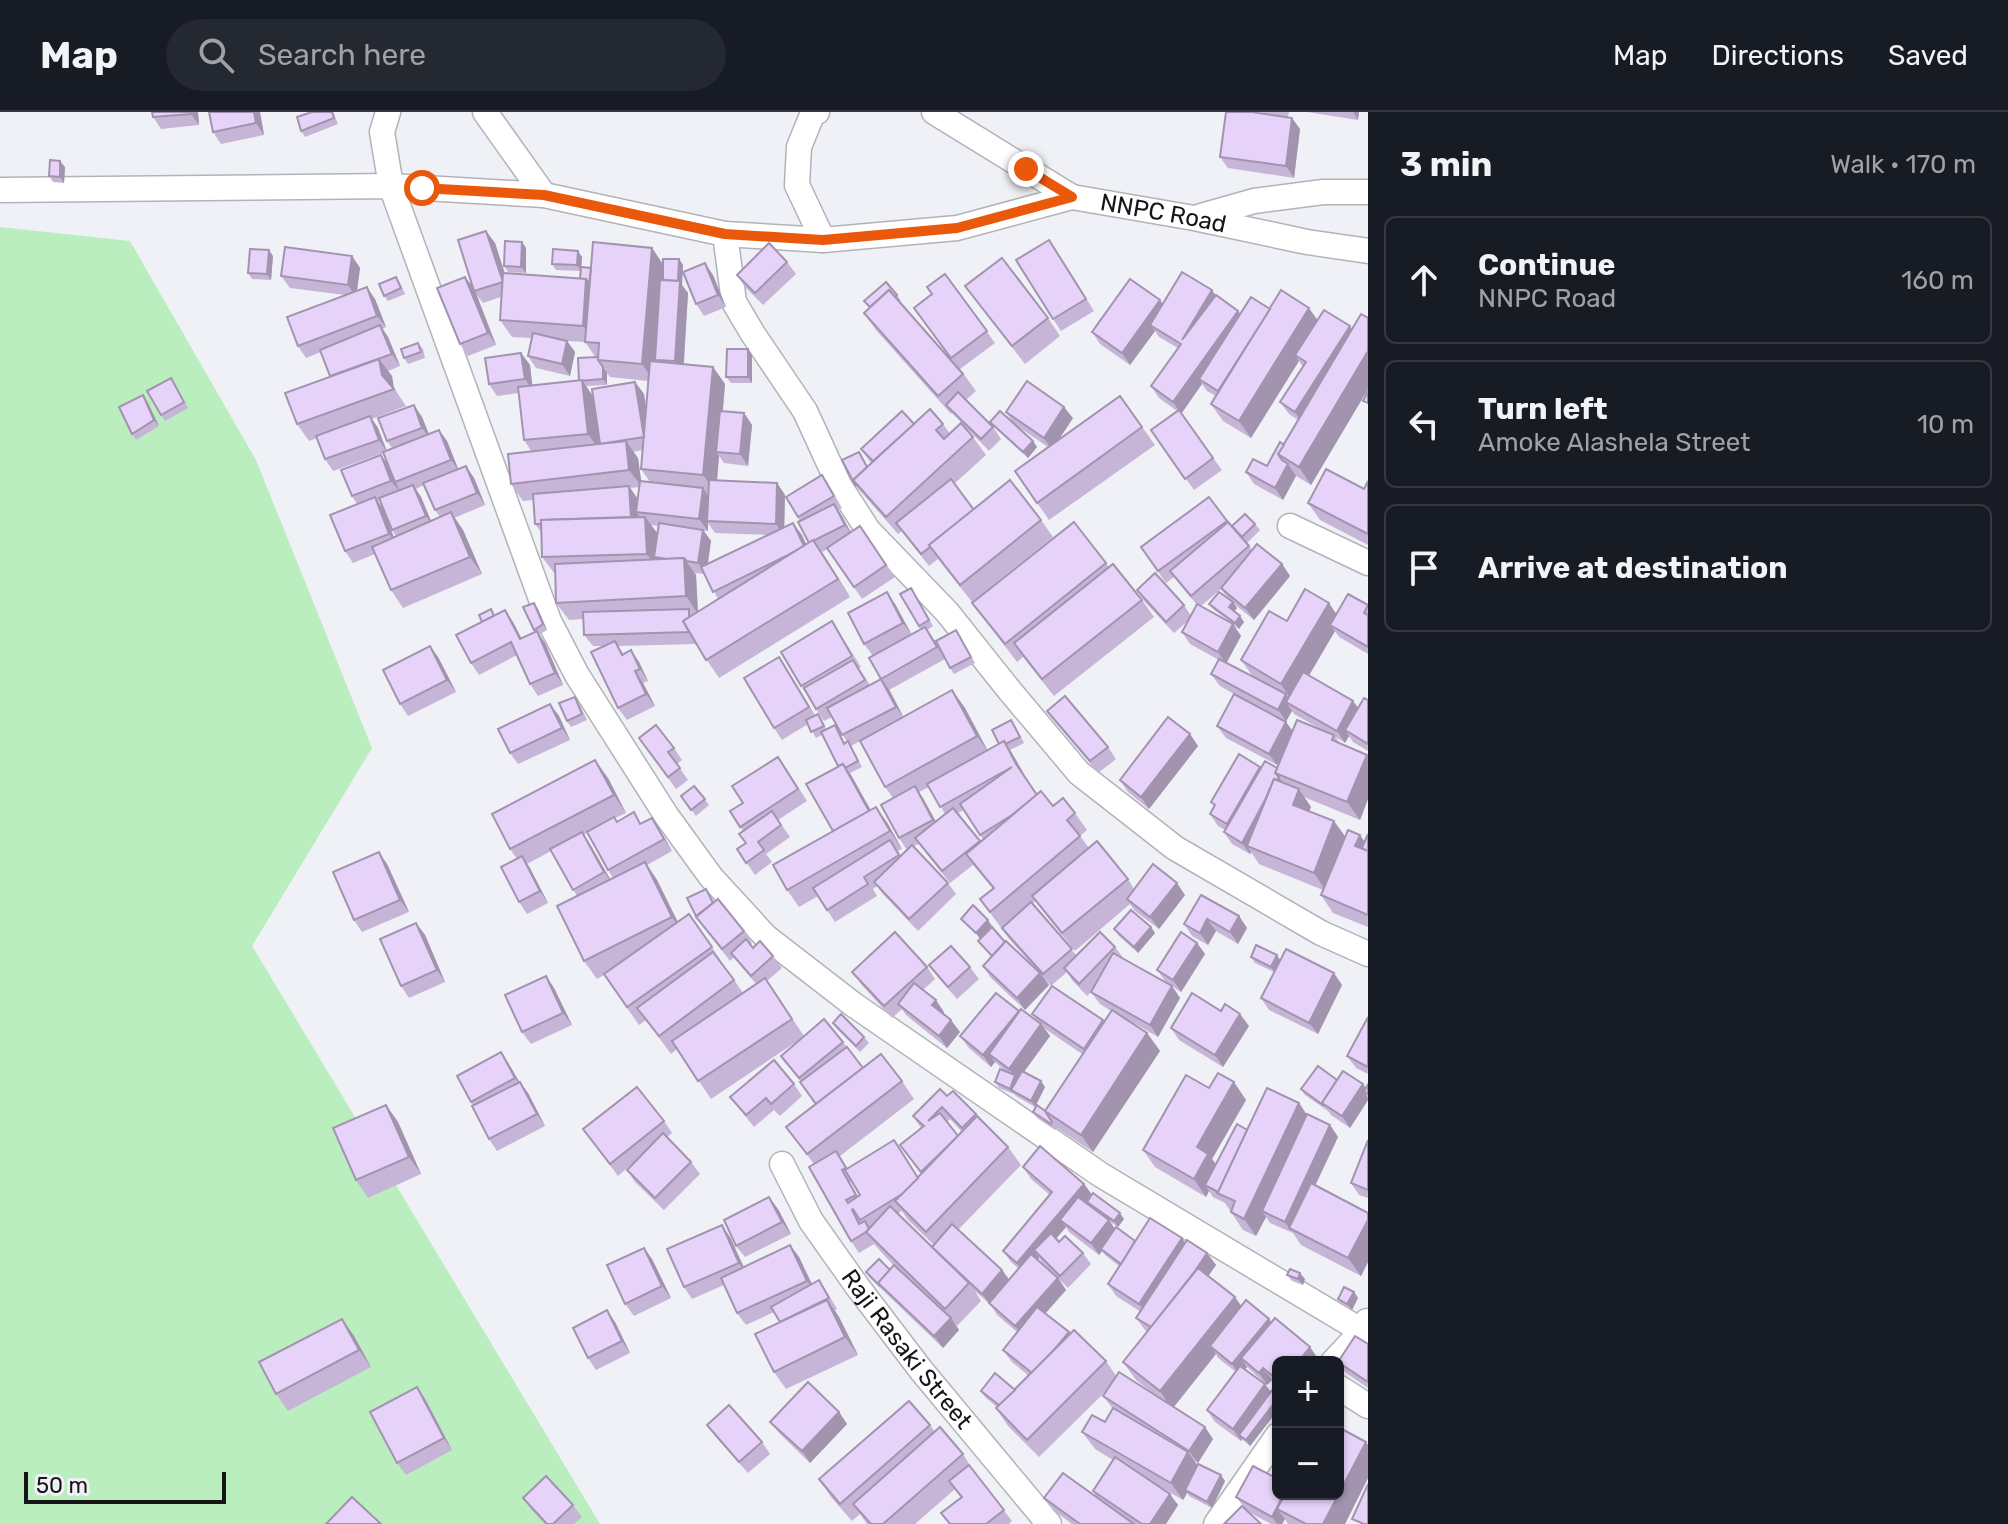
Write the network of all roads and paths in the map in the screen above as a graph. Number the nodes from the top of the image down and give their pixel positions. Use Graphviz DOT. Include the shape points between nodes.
graph roads {
  1 [pos="388,112"];
  2 [pos="485,112"];
  3 [pos="817,112"];
  4 [pos="934,112"];
  5 [pos="391,186"];
  6 [pos="0,190"];
  7 [pos="1368,192"];
  8 [pos="544,195"];
  9 [pos="1072,197"];
  10 [pos="1194,218"];
  11 [pos="725,234"];
  12 [pos="823,240"];
  13 [pos="1368,251"];
  14 [pos="1290,526"];
  15 [pos="1368,563"];
  16 [pos="1368,954"];
  17 [pos="782,1164"];
  18 [pos="1365,1325"];
  19 [pos="1338,1356"];
  20 [pos="1344,1391"];
  21 [pos="1368,1406"];
  22 [pos="1272,1444"];
  23 [pos="1049,1524"];
  24 [pos="1216,1524"];
  1 -- 5 [label="street" via="382,132"];
  2 -- 8 [label="street"];
  3 -- 12 [label="street" via="799,147 797,185"];
  4 -- 9 [label="street"];
  5 -- 6 [label="street, NNPC Road"];
  5 -- 8 [label="street, NNPC Road"];
  5 -- 18 [label="street" via="549,621 577,675 711,877 766,937 854,1005 1101,1175"];
  7 -- 10 [label="street" via="1254,201"];
  8 -- 11 [label="street, NNPC Road"];
  9 -- 10 [label="street, NNPC Road"];
  9 -- 12 [label="street, NNPC Road" via="957,228"];
  10 -- 13 [label="street, NNPC Road"];
  11 -- 12 [label="street, NNPC Road"];
  11 -- 16 [label="street" via="734,302 805,411 839,485 868,530 947,612 1079,773 1175,848 1321,933"];
  14 -- 15 [label="street"];
  17 -- 23 [label="street, Raji Rasaki Street" via="811,1221 857,1286"];
  18 -- 19 [label="street"];
  20 -- 21 [label="street"];
  22 -- 24 [label="street"];
}
